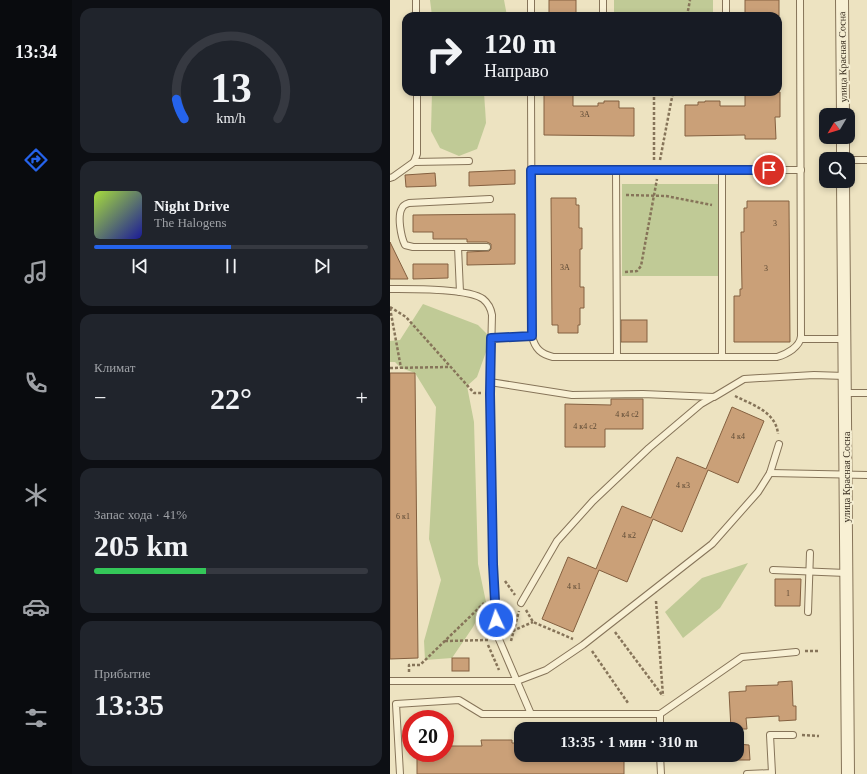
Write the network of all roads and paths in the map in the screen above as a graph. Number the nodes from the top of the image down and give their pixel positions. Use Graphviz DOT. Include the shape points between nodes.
graph roads {
  1 [pos="416,0"];
  2 [pos="531,0"];
  3 [pos="603,0"];
  4 [pos="690,0"];
  5 [pos="726,0"];
  6 [pos="800,0"];
  7 [pos="842,0"];
  8 [pos="416,12"];
  9 [pos="531,12"];
  10 [pos="603,12"];
  11 [pos="688,12"];
  12 [pos="726,12"];
  13 [pos="417,96"];
  14 [pos="531,96"];
  15 [pos="654,96"];
  16 [pos="672,96"];
  17 [pos="842,108"];
  18 [pos="855,160"];
  19 [pos="867,160"];
  20 [pos="469,161"];
  21 [pos="414,162"];
  22 [pos="531,170"];
  23 [pos="616,170"];
  24 [pos="656,170"];
  25 [pos="722,170"];
  26 [pos="801,170"];
  27 [pos="390,178"];
  28 [pos="843,188"];
  29 [pos="654,194"];
  30 [pos="616,195"];
  31 [pos="490,199"];
  32 [pos="703,202"];
  33 [pos="458,247"];
  34 [pos="487,247"];
  35 [pos="617,272"];
  36 [pos="390,289"];
  37 [pos="460,292"];
  38 [pos="390,307"];
  39 [pos="532,336"];
  40 [pos="491,338"];
  41 [pos="801,339"];
  42 [pos="845,339"];
  43 [pos="617,357"];
  44 [pos="722,357"];
  45 [pos="390,368"];
  46 [pos="401,368"];
  47 [pos="451,368"];
  48 [pos="845,376"];
  49 [pos="490,382"];
  50 [pos="724,391"];
  51 [pos="845,393"];
  52 [pos="867,393"];
  53 [pos="490,394"];
  54 [pos="714,397"];
  55 [pos="780,444"];
  56 [pos="770,473"];
  57 [pos="846,475"];
  58 [pos="867,475"];
  59 [pos="810,553"];
  60 [pos="493,564"];
  61 [pos="773,570"];
  62 [pos="809,572"];
  63 [pos="846,573"];
  64 [pos="655,589"];
  65 [pos="486,602"];
  66 [pos="521,603"];
  67 [pos="808,612"];
  68 [pos="610,625"];
  69 [pos="583,645"];
  70 [pos="796,652"];
  71 [pos="507,659"];
  72 [pos="390,681"];
  73 [pos="409,681"];
  74 [pos="517,681"];
  75 [pos="663,696"];
  76 [pos="393,704"];
  77 [pos="670,707"];
  78 [pos="531,714"];
  79 [pos="635,714"];
  80 [pos="660,714"];
  81 [pos="660,722"];
  82 [pos="793,735"];
  83 [pos="808,736"];
  84 [pos="819,736"];
  85 [pos="660,762"];
  86 [pos="400,774"];
  87 [pos="661,774"];
  88 [pos="747,774"];
  89 [pos="848,774"];
  1 -- 8 [label="lane"];
  2 -- 9 [label="lane"];
  3 -- 10 [label="lane"];
  4 -- 11 [label="path"];
  5 -- 12 [label="lane"];
  6 -- 26 [label="lane"];
  7 -- 17 [label="street, улица Красная Сосна"];
  13 -- 21 [label="lane" via="417,154"];
  14 -- 22 [label="lane"];
  15 -- 24 [label="path"];
  16 -- 24 [label="path"];
  18 -- 19 [label="lane"];
  20 -- 21 [label="lane"];
  21 -- 27 [label="lane"];
  22 -- 23 [label="lane"];
  22 -- 39 [label="lane"];
  23 -- 24 [label="lane"];
  23 -- 30 [label="lane"];
  24 -- 25 [label="lane"];
  24 -- 29 [label="path"];
  25 -- 26 [label="lane"];
  25 -- 44 [label="lane"];
  26 -- 41 [label="lane"];
  28 -- 42 [label="street, улица Красная Сосна"];
  29 -- 30 [label="path"];
  29 -- 32 [label="path"];
  29 -- 35 [label="path" via="640,269 634,272"];
  30 -- 35 [label="lane"];
  31 -- 33 [label="lane" via="409,203 402,206 401,238 405,245"];
  33 -- 34 [label="lane"];
  33 -- 37 [label="lane"];
  35 -- 43 [label="lane"];
  36 -- 37 [label="lane"];
  37 -- 40 [label="lane" via="483,299 490,308"];
  38 -- 46 [label="path"];
  38 -- 47 [label="path" via="406,317"];
  39 -- 40 [label="lane"];
  39 -- 43 [label="lane" via="540,352 553,357"];
  40 -- 49 [label="lane"];
  41 -- 42 [label="lane"];
  41 -- 44 [label="lane" via="789,352 777,357"];
  42 -- 48 [label="street, улица Красная Сосна"];
  43 -- 44 [label="lane"];
  45 -- 46 [label="path"];
  46 -- 47 [label="path"];
  47 -- 53 [label="path" via="474,393"];
  48 -- 50 [label="lane" via="744,379"];
  48 -- 51 [label="street, улица Красная Сосна"];
  49 -- 53 [label="lane"];
  49 -- 54 [label="lane" via="572,395"];
  50 -- 54 [label="lane"];
  50 -- 55 [label="path" via="772,417 778,427"];
  51 -- 52 [label="lane"];
  51 -- 57 [label="street, улица Красная Сосна"];
  53 -- 60 [label="lane"];
  54 -- 66 [label="lane" via="701,404 649,448 593,501 557,541"];
  55 -- 56 [label="lane"];
  56 -- 57 [label="lane"];
  56 -- 64 [label="lane" via="758,492 712,544"];
  57 -- 58 [label="lane"];
  57 -- 63 [label="street, улица Красная Сосна"];
  59 -- 62 [label="lane"];
  60 -- 66 [label="path"];
  60 -- 71 [label="lane" via="498,638"];
  61 -- 62 [label="lane"];
  62 -- 63 [label="lane"];
  62 -- 67 [label="lane"];
  63 -- 89 [label="street, улица Красная Сосна"];
  64 -- 68 [label="lane"];
  64 -- 75 [label="path"];
  65 -- 73 [label="path" via="420,664 409,665"];
  66 -- 69 [label="path" via="533,622 570,636"];
  66 -- 71 [label="path"];
  68 -- 69 [label="lane"];
  68 -- 75 [label="path"];
  69 -- 74 [label="lane" via="546,670"];
  69 -- 79 [label="path" via="594,652"];
  70 -- 77 [label="lane" via="742,657"];
  71 -- 74 [label="lane"];
  72 -- 73 [label="lane"];
  73 -- 74 [label="lane"];
  74 -- 78 [label="lane"];
  75 -- 77 [label="path"];
  76 -- 78 [label="lane" via="459,700 482,714"];
  76 -- 86 [label="lane"];
  77 -- 80 [label="lane"];
  78 -- 79 [label="lane"];
  79 -- 80 [label="lane"];
  80 -- 81 [label="lane"];
  82 -- 88 [label="lane" via="770,735 772,773"];
  83 -- 84 [label="path"];
  85 -- 87 [label="lane"];
}
